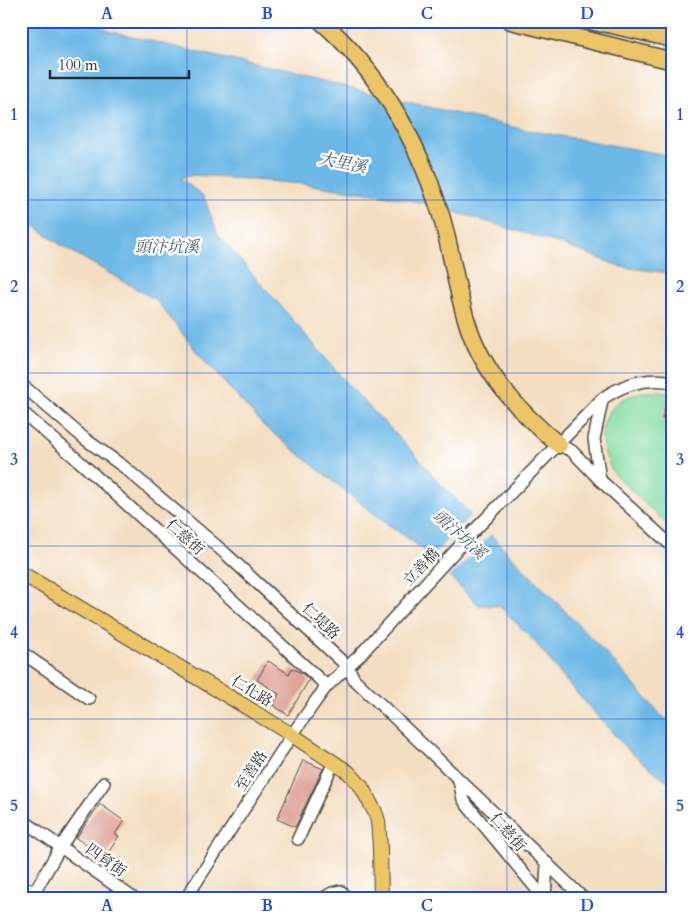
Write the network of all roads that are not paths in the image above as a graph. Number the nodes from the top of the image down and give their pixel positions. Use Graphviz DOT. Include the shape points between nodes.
graph roads {
  1 [pos="321,21"];
  2 [pos="511,21"];
  3 [pos="579,21"];
  4 [pos="594,21"];
  5 [pos="673,40"];
  6 [pos="673,61"];
  7 [pos="673,382"];
  8 [pos="21,384"];
  9 [pos="602,399"];
  10 [pos="21,411"];
  11 [pos="559,445"];
  12 [pos="600,480"];
  13 [pos="673,547"];
  14 [pos="21,573"];
  15 [pos="21,652"];
  16 [pos="348,667"];
  17 [pos="327,686"];
  18 [pos="89,699"];
  19 [pos="292,735"];
  20 [pos="334,762"];
  21 [pos="459,780"];
  22 [pos="104,783"];
  23 [pos="21,819"];
  24 [pos="298,839"];
  25 [pos="61,846"];
  26 [pos="547,863"];
  27 [pos="21,885"];
  28 [pos="32,895"];
  29 [pos="133,898"];
  30 [pos="186,898"];
  31 [pos="323,898"];
  32 [pos="345,898"];
  33 [pos="381,898"];
  34 [pos="545,898"];
  35 [pos="583,898"];
  1 -- 11 [label="highway" via="383,91 413,142 441,214 466,321 481,357 503,390"];
  2 -- 6 [label="highway"];
  3 -- 5 [label="street"];
  4 -- 5 [label="highway"];
  7 -- 9 [label="street, 立善橋" via="646,380"];
  8 -- 16 [label="street, 仁堤路" via="226,554"];
  9 -- 11 [label="street, 立善橋"];
  9 -- 12 [label="street" via="594,439"];
  10 -- 17 [label="street, 仁慈街"];
  11 -- 12 [label="street" via="572,452"];
  11 -- 16 [label="street, 立善橋" via="468,537"];
  12 -- 13 [label="street"];
  14 -- 19 [label="main road, 仁化路"];
  15 -- 18 [label="street"];
  16 -- 17 [label="street, 至善路"];
  16 -- 21 [label="street, 仁堤路" via="354,679"];
  17 -- 19 [label="street, 至善路"];
  19 -- 20 [label="main road, 仁化路"];
  19 -- 30 [label="street, 至善路"];
  20 -- 24 [label="street"];
  20 -- 33 [label="main road, 仁化路" via="361,786 375,812 380,847"];
  21 -- 26 [label="street, 仁堤路"];
  21 -- 34 [label="street, 仁慈街" via="467,806"];
  22 -- 25 [label="street, 四育街"];
  23 -- 25 [label="street, 四育街"];
  25 -- 28 [label="street"];
  25 -- 29 [label="street, 四育街"];
  26 -- 34 [label="street"];
  26 -- 35 [label="street, 仁堤路"];
  27 -- 28 [label="street"];
  31 -- 32 [label="street" via="340,891"];
}
